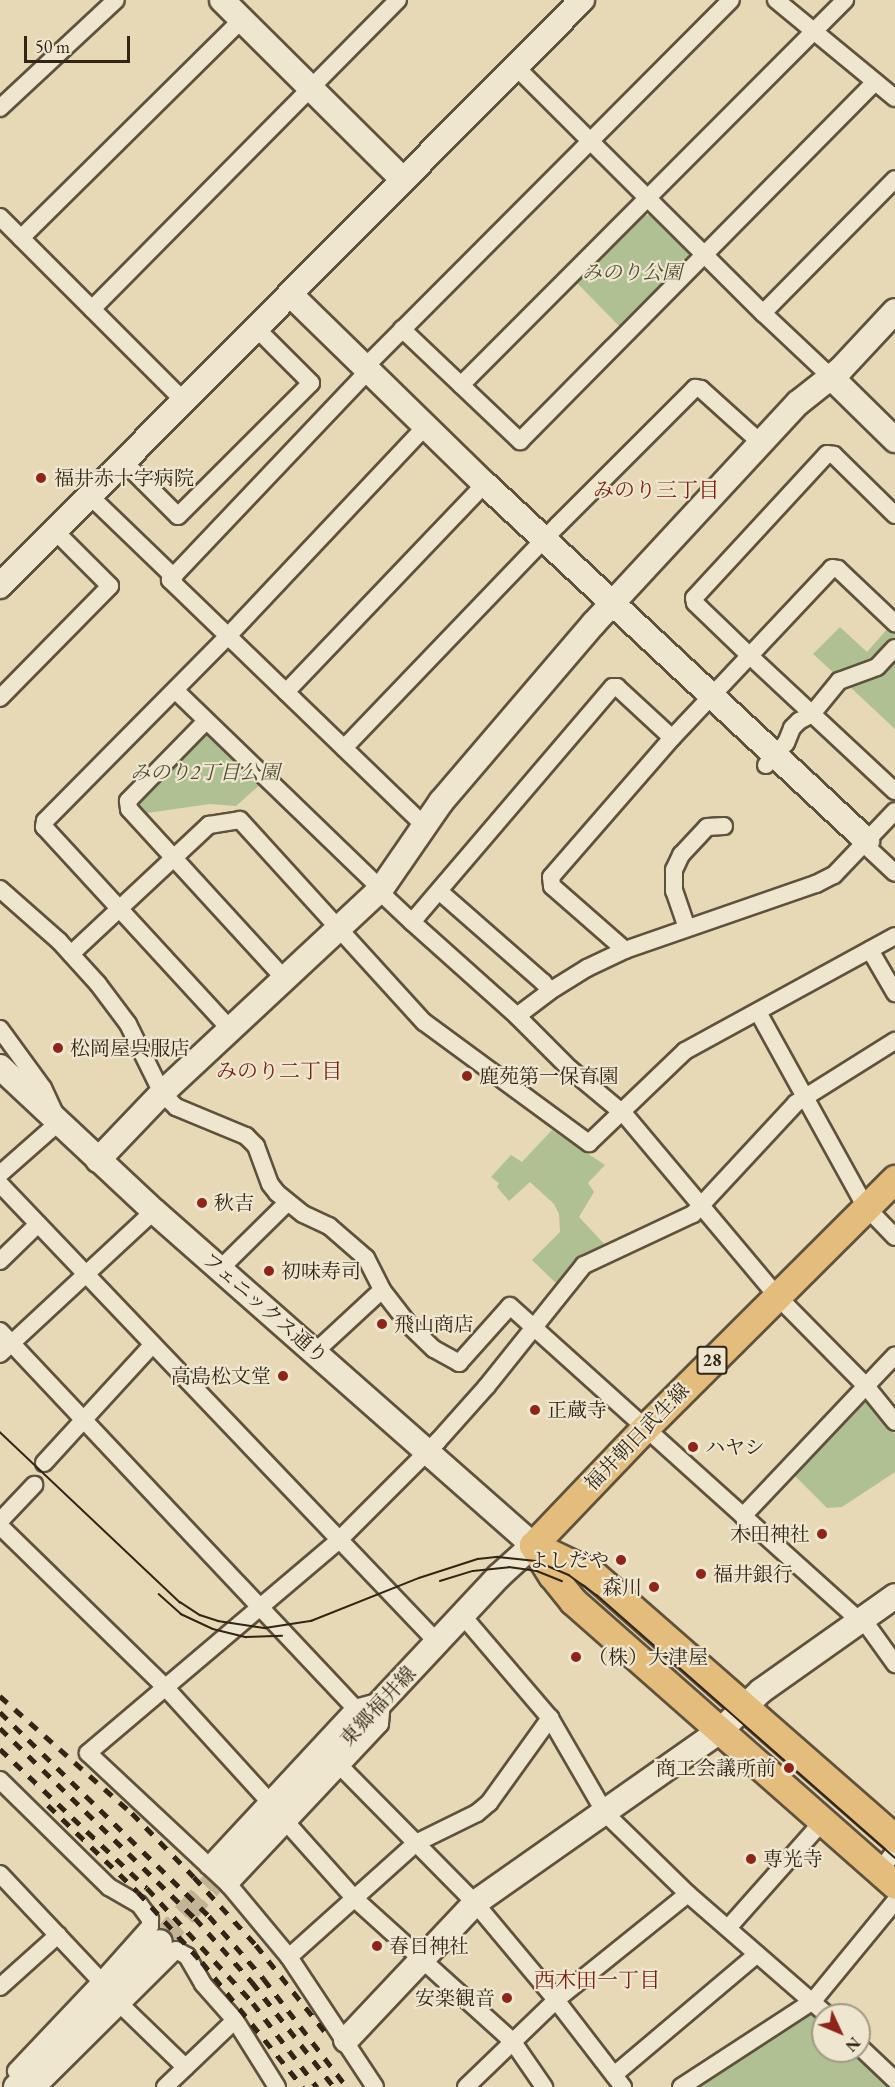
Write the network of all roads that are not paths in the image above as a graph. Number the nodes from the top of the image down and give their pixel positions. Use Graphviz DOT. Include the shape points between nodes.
graph roads {
  1 [pos="116,0"];
  2 [pos="222,0"];
  3 [pos="398,0"];
  4 [pos="582,0"];
  5 [pos="731,0"];
  6 [pos="776,0"];
  7 [pos="845,0"];
  8 [pos="241,20"];
  9 [pos="814,32"];
  10 [pos="516,67"];
  11 [pos="875,82"];
  12 [pos="309,89"];
  13 [pos="895,98"];
  14 [pos="0,108"];
  15 [pos="589,140"];
  16 [pos="895,179"];
  17 [pos="403,180"];
  18 [pos="647,197"];
  19 [pos="0,217"];
  20 [pos="21,238"];
  21 [pos="705,255"];
  22 [pos="290,294"];
  23 [pos="92,309"];
  24 [pos="895,311"];
  25 [pos="763,313"];
  26 [pos="256,328"];
  27 [pos="402,329"];
  28 [pos="366,369"];
  29 [pos="831,377"];
  30 [pos="461,385"];
  31 [pos="184,401"];
  32 [pos="425,427"];
  33 [pos="895,440"];
  34 [pos="761,443"];
  35 [pos="124,462"];
  36 [pos="485,484"];
  37 [pos="90,495"];
  38 [pos="895,515"];
  39 [pos="55,531"];
  40 [pos="544,540"];
  41 [pos="174,577"];
  42 [pos="0,586"];
  43 [pos="612,604"];
  44 [pos="895,623"];
  45 [pos="228,636"];
  46 [pos="895,648"];
  47 [pos="750,656"];
  48 [pos="175,690"];
  49 [pos="286,692"];
  50 [pos="711,696"];
  51 [pos="0,698"];
  52 [pos="812,714"];
  53 [pos="206,721"];
  54 [pos="672,738"];
  55 [pos="344,748"];
  56 [pos="770,760"];
  57 [pos="895,791"];
  58 [pos="895,811"];
  59 [pos="424,825"];
  60 [pos="724,826"];
  61 [pos="866,843"];
  62 [pos="174,858"];
  63 [pos="895,873"];
  64 [pos="0,890"];
  65 [pos="380,890"];
  66 [pos="439,891"];
  67 [pos="120,909"];
  68 [pos="412,922"];
  69 [pos="687,928"];
  70 [pos="339,930"];
  71 [pos="895,936"];
  72 [pos="625,950"];
  73 [pos="870,950"];
  74 [pos="71,954"];
  75 [pos="285,979"];
  76 [pos="550,991"];
  77 [pos="895,993"];
  78 [pos="758,1012"];
  79 [pos="517,1016"];
  80 [pos="0,1029"];
  81 [pos="230,1029"];
  82 [pos="895,1041"];
  83 [pos="0,1067"];
  84 [pos="162,1093"];
  85 [pos="806,1095"];
  86 [pos="620,1111"];
  87 [pos="59,1122"];
  88 [pos="98,1160"];
  89 [pos="0,1174"];
  90 [pos="895,1179"];
  91 [pos="0,1184"];
  92 [pos="288,1202"];
  93 [pos="865,1206"];
  94 [pos="701,1207"];
  95 [pos="154,1211"];
  96 [pos="38,1224"];
  97 [pos="895,1237"];
  98 [pos="0,1261"];
  99 [pos="220,1269"];
  100 [pos="87,1276"];
  101 [pos="382,1290"];
  102 [pos="777,1296"];
  103 [pos="533,1326"];
  104 [pos="4,1343"];
  105 [pos="153,1344"];
  106 [pos="315,1352"];
  107 [pos="895,1355"];
  108 [pos="866,1386"];
  109 [pos="84,1421"];
  110 [pos="895,1422"];
  111 [pos="645,1428"];
  112 [pos="428,1451"];
  113 [pos="44,1463"];
  114 [pos="34,1485"];
  115 [pos="743,1516"];
  116 [pos="0,1521"];
  117 [pos="0,1526"];
  118 [pos="339,1540"];
  119 [pos="533,1545"];
  120 [pos="895,1596"];
  121 [pos="260,1608"];
  122 [pos="462,1615"];
  123 [pos="860,1619"];
  124 [pos="437,1642"];
  125 [pos="895,1664"];
  126 [pos="166,1688"];
  127 [pos="382,1701"];
  128 [pos="744,1706"];
  129 [pos="355,1708"];
  130 [pos="550,1718"];
  131 [pos="720,1731"];
  132 [pos="340,1766"];
  133 [pos="0,1780"];
  134 [pos="269,1802"];
  135 [pos="605,1813"];
  136 [pos="822,1822"];
  137 [pos="287,1823"];
  138 [pos="895,1839"];
  139 [pos="416,1843"];
  140 [pos="890,1869"];
  141 [pos="221,1873"];
  142 [pos="0,1874"];
  143 [pos="688,1894"];
  144 [pos="355,1899"];
  145 [pos="895,1901"];
  146 [pos="475,1904"];
  147 [pos="728,1929"];
  148 [pos="58,1935"];
  149 [pos="160,1942"];
  150 [pos="757,1954"];
  151 [pos="289,1957"];
  152 [pos="422,1960"];
  153 [pos="101,1981"];
  154 [pos="0,1987"];
  155 [pos="556,2000"];
  156 [pos="813,2001"];
  157 [pos="120,2004"];
  158 [pos="235,2020"];
  159 [pos="346,2040"];
  160 [pos="513,2042"];
  161 [pos="871,2057"];
  162 [pos="185,2067"];
  163 [pos="895,2080"];
  164 [pos="618,2081"];
  165 [pos="6,2087"];
  166 [pos="16,2087"];
  167 [pos="38,2087"];
  168 [pos="165,2087"];
  169 [pos="277,2087"];
  170 [pos="375,2087"];
  171 [pos="466,2087"];
  172 [pos="544,2087"];
  173 [pos="681,2087"];
  1 -- 14 [label="street"];
  2 -- 8 [label="street"];
  3 -- 12 [label="street"];
  4 -- 10 [label="street"];
  5 -- 15 [label="street"];
  6 -- 9 [label="street"];
  7 -- 9 [label="street"];
  8 -- 12 [label="street"];
  8 -- 20 [label="street"];
  9 -- 11 [label="street"];
  9 -- 18 [label="street"];
  10 -- 15 [label="street"];
  10 -- 17 [label="street"];
  11 -- 13 [label="street"];
  11 -- 21 [label="street"];
  12 -- 17 [label="street"];
  12 -- 23 [label="street"];
  15 -- 18 [label="street"];
  15 -- 27 [label="street"];
  16 -- 25 [label="street"];
  17 -- 22 [label="street"];
  18 -- 21 [label="street"];
  18 -- 30 [label="street"];
  19 -- 20 [label="street"];
  20 -- 23 [label="street"];
  21 -- 25 [label="street"];
  21 -- 30 [label="street" via="520,441"];
  22 -- 26 [label="street"];
  22 -- 28 [label="street"];
  23 -- 31 [label="street"];
  24 -- 29 [label="street"];
  25 -- 29 [label="street"];
  26 -- 31 [label="street"];
  26 -- 35 [label="street" via="311,383 178,516"];
  27 -- 28 [label="street"];
  27 -- 30 [label="street"];
  28 -- 32 [label="street"];
  28 -- 41 [label="street"];
  29 -- 33 [label="street"];
  29 -- 34 [label="street"];
  31 -- 35 [label="street"];
  32 -- 36 [label="street"];
  32 -- 45 [label="street"];
  34 -- 40 [label="street" via="701,388 694,388"];
  34 -- 43 [label="street"];
  35 -- 37 [label="street"];
  36 -- 40 [label="street"];
  36 -- 49 [label="street"];
  37 -- 39 [label="street"];
  37 -- 41 [label="street"];
  38 -- 47 [label="street" via="834,455 827,454 694,597 695,603"];
  39 -- 42 [label="street"];
  39 -- 51 [label="street" via="110,586"];
  40 -- 43 [label="street"];
  40 -- 55 [label="street"];
  41 -- 45 [label="street" via="170,580"];
  43 -- 50 [label="street"];
  43 -- 59 [label="street"];
  44 -- 47 [label="street" via="838,569 832,568"];
  45 -- 48 [label="street"];
  45 -- 49 [label="street"];
  46 -- 52 [label="street" via="877,668 839,681"];
  47 -- 50 [label="street"];
  47 -- 52 [label="street"];
  48 -- 53 [label="street"];
  48 -- 67 [label="street" via="45,821 44,827"];
  49 -- 55 [label="street"];
  50 -- 54 [label="street"];
  50 -- 56 [label="street"];
  52 -- 56 [label="street" via="792,728 786,743"];
  52 -- 57 [label="street"];
  53 -- 62 [label="street" via="128,801 129,809"];
  53 -- 65 [label="street"];
  54 -- 66 [label="street" via="613,687"];
  54 -- 72 [label="street" via="551,878 552,886"];
  55 -- 59 [label="street"];
  56 -- 61 [label="street"];
  58 -- 61 [label="street"];
  59 -- 65 [label="street"];
  60 -- 69 [label="street" via="707,827 681,855 674,870 674,891"];
  61 -- 63 [label="street"];
  61 -- 69 [label="street" via="834,875 816,884"];
  62 -- 67 [label="street"];
  62 -- 70 [label="street" via="209,825 240,820"];
  62 -- 75 [label="street"];
  64 -- 74 [label="street"];
  65 -- 68 [label="street"];
  65 -- 70 [label="street"];
  66 -- 68 [label="street"];
  66 -- 76 [label="street"];
  67 -- 74 [label="street"];
  67 -- 81 [label="street"];
  68 -- 79 [label="street"];
  69 -- 72 [label="street"];
  70 -- 75 [label="street"];
  70 -- 86 [label="street" via="424,1022 589,1143"];
  71 -- 73 [label="street"];
  72 -- 76 [label="street"];
  73 -- 77 [label="street"];
  73 -- 78 [label="street"];
  74 -- 84 [label="street" via="128,1024"];
  75 -- 81 [label="street"];
  76 -- 79 [label="street"];
  78 -- 85 [label="street"];
  78 -- 86 [label="street" via="685,1051"];
  79 -- 86 [label="street" via="570,1069"];
  80 -- 87 [label="street" via="43,1088"];
  81 -- 84 [label="street"];
  82 -- 85 [label="street"];
  83 -- 87 [label="street, フェニックス通り"];
  84 -- 88 [label="street"];
  84 -- 92 [label="street" via="176,1107 251,1141 270,1184"];
  85 -- 93 [label="street"];
  85 -- 94 [label="street"];
  86 -- 94 [label="street"];
  87 -- 88 [label="street, フェニックス通り"];
  87 -- 89 [label="street"];
  88 -- 95 [label="street, フェニックス通り"];
  90 -- 93 [label="main road, 福井朝日武生線 / 28"];
  91 -- 96 [label="street"];
  92 -- 99 [label="street"];
  92 -- 101 [label="street" via="329,1226 366,1258"];
  93 -- 97 [label="street"];
  93 -- 102 [label="main road, 福井朝日武生線 / 28"];
  94 -- 102 [label="street"];
  94 -- 103 [label="street" via="584,1264"];
  95 -- 99 [label="street, フェニックス通り"];
  95 -- 100 [label="street"];
  96 -- 98 [label="street"];
  96 -- 100 [label="street"];
  99 -- 106 [label="street, フェニックス通り"];
  100 -- 104 [label="street"];
  100 -- 105 [label="street"];
  101 -- 103 [label="street" via="434,1349 459,1363 510,1306"];
  101 -- 106 [label="street"];
  102 -- 108 [label="street"];
  102 -- 111 [label="main road, 福井朝日武生線 / 28"];
  103 -- 111 [label="street"];
  103 -- 112 [label="street" via="487,1386"];
  104 -- 109 [label="street"];
  105 -- 109 [label="street"];
  105 -- 118 [label="street"];
  106 -- 112 [label="street, フェニックス通り"];
  107 -- 108 [label="street"];
  108 -- 110 [label="street"];
  108 -- 115 [label="street"];
  109 -- 113 [label="street"];
  109 -- 121 [label="street"];
  111 -- 115 [label="street"];
  111 -- 119 [label="main road, 福井朝日武生線 / 28"];
  112 -- 118 [label="street"];
  112 -- 119 [label="street, フェニックス通り"];
  114 -- 116 [label="street"];
  115 -- 123 [label="street"];
  117 -- 126 [label="street"];
  118 -- 121 [label="street"];
  118 -- 124 [label="street"];
  119 -- 122 [label="street, 東郷福井線"];
  119 -- 128 [label="main road, フェニックス通り" via="592,1573"];
  119 -- 131 [label="main road, フェニックス通り" via="573,1601"];
  120 -- 123 [label="street"];
  121 -- 126 [label="street"];
  121 -- 129 [label="street"];
  122 -- 124 [label="street, 東郷福井線"];
  122 -- 130 [label="street"];
  123 -- 125 [label="street"];
  123 -- 128 [label="street"];
  124 -- 127 [label="street, 東郷福井線"];
  126 -- 134 [label="street"];
  126 -- 141 [label="street" via="88,1753"];
  127 -- 129 [label="street"];
  127 -- 132 [label="street" via="380,1724"];
  127 -- 141 [label="street, 東郷福井線"];
  128 -- 131 [label="street"];
  128 -- 138 [label="main road, フェニックス通り"];
  129 -- 134 [label="street"];
  130 -- 135 [label="street"];
  130 -- 139 [label="street" via="489,1803 477,1813"];
  131 -- 135 [label="street"];
  131 -- 136 [label="main road, フェニックス通り"];
  132 -- 137 [label="street"];
  132 -- 139 [label="street"];
  133 -- 153 [label="street" via="109,1887 148,1912 150,1926"];
  134 -- 141 [label="street"];
  135 -- 143 [label="street"];
  135 -- 146 [label="street"];
  136 -- 140 [label="main road, フェニックス通り"];
  136 -- 147 [label="street"];
  137 -- 141 [label="street"];
  137 -- 144 [label="street"];
  139 -- 144 [label="street"];
  139 -- 146 [label="street"];
  141 -- 151 [label="street"];
  142 -- 148 [label="street"];
  143 -- 147 [label="street"];
  143 -- 155 [label="street"];
  144 -- 151 [label="street"];
  144 -- 152 [label="street"];
  145 -- 156 [label="street"];
  146 -- 152 [label="street"];
  146 -- 155 [label="street"];
  147 -- 150 [label="street"];
  148 -- 153 [label="street"];
  148 -- 154 [label="street"];
  149 -- 166 [label="street"];
  150 -- 156 [label="street"];
  150 -- 164 [label="street"];
  151 -- 159 [label="street"];
  152 -- 159 [label="street"];
  152 -- 160 [label="street"];
  153 -- 165 [label="street" via="10,2077"];
  155 -- 160 [label="street"];
  155 -- 164 [label="street"];
  156 -- 173 [label="street"];
  157 -- 158 [label="street" via="172,1952 179,1950 187,1956 202,1984"];
  157 -- 162 [label="street"];
  157 -- 167 [label="street"];
  158 -- 162 [label="street"];
  158 -- 169 [label="street"];
  159 -- 170 [label="street"];
  160 -- 171 [label="street"];
  160 -- 172 [label="street"];
  161 -- 163 [label="street"];
  162 -- 168 [label="street"];
}
